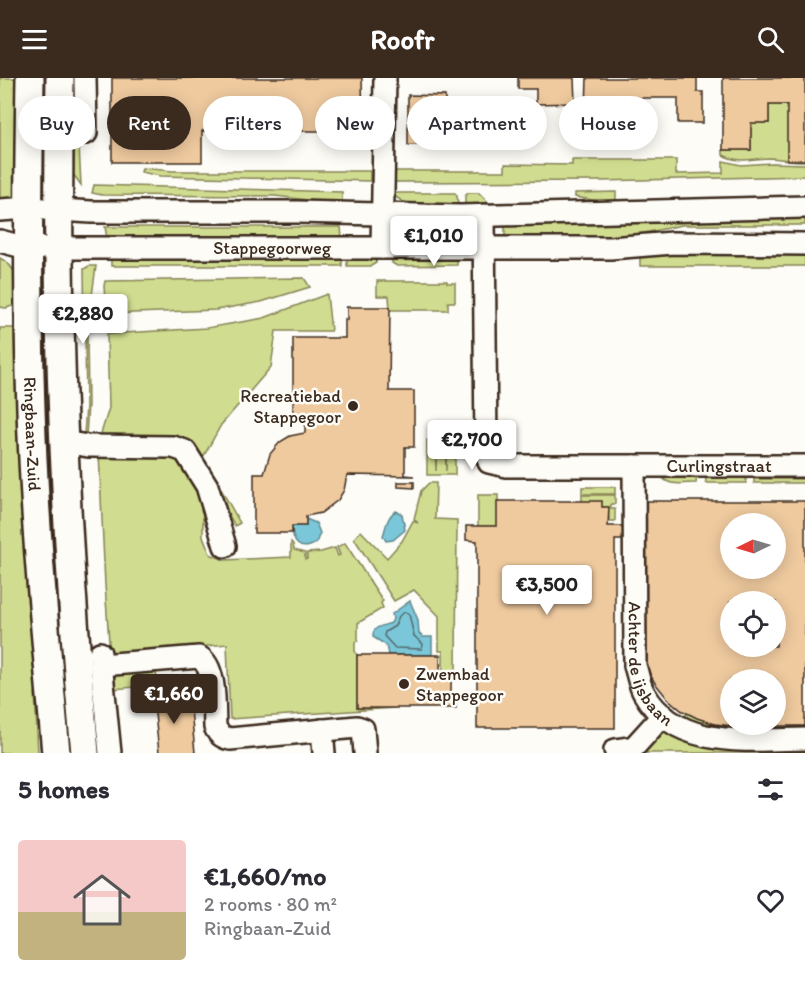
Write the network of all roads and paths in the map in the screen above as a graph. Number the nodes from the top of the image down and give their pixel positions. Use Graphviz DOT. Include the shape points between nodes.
graph roads {
  1 [pos="30,78"];
  2 [pos="385,78"];
  3 [pos="69,80"];
  4 [pos="74,96"];
  5 [pos="805,207"];
  6 [pos="29,208"];
  7 [pos="0,210"];
  8 [pos="59,210"];
  9 [pos="383,214"];
  10 [pos="484,215"];
  11 [pos="0,241"];
  12 [pos="805,244"];
  13 [pos="27,248"];
  14 [pos="382,248"];
  15 [pos="485,248"];
  16 [pos="59,249"];
  17 [pos="63,442"];
  18 [pos="634,466"];
  19 [pos="805,466"];
  20 [pos="225,546"];
  21 [pos="663,714"];
  22 [pos="322,730"];
  23 [pos="805,739"];
  24 [pos="615,750"];
  25 [pos="56,753"];
  26 [pos="85,753"];
  27 [pos="110,753"];
  28 [pos="324,753"];
  29 [pos="365,753"];
  1 -- 6 [label="main road, Ringbaan-Zuid"];
  2 -- 9 [label="street"];
  3 -- 4 [label="street, Ringbaan-Zuid"];
  3 -- 8 [label="main road, Ringbaan-Zuid"];
  5 -- 10 [label="street, Stappegoorweg"];
  6 -- 7 [label="street, Stappegoorweg"];
  6 -- 8 [label="street, Stappegoorweg"];
  6 -- 13 [label="main road, Ringbaan-Zuid"];
  8 -- 9 [label="street, Stappegoorweg"];
  8 -- 16 [label="main road, Ringbaan-Zuid"];
  9 -- 10 [label="street, Stappegoorweg"];
  9 -- 14 [label="street"];
  10 -- 15 [label="street"];
  11 -- 13 [label="street, Stappegoorweg"];
  12 -- 15 [label="street, Stappegoorweg"];
  13 -- 16 [label="street, Stappegoorweg"];
  13 -- 25 [label="main road, Ringbaan-Zuid" via="33,460"];
  14 -- 15 [label="street, Stappegoorweg"];
  14 -- 16 [label="street, Stappegoorweg"];
  15 -- 18 [label="street" via="489,462 506,466"];
  16 -- 17 [label="main road, Ringbaan-Zuid"];
  17 -- 20 [label="street, Ringbaan-Zuid" via="173,447 185,451 207,486"];
  17 -- 26 [label="main road, Ringbaan-Zuid"];
  18 -- 19 [label="street, Curlingstraat"];
  18 -- 21 [label="street, Achter de ijsbaan" via="635,666 643,691"];
  21 -- 23 [label="street, Achter de ijsbaan" via="686,731 718,740"];
  21 -- 24 [label="street" via="634,747"];
  22 -- 27 [label="street" via="223,737 215,727 211,671 206,660 101,659"];
  22 -- 28 [label="street"];
  22 -- 29 [label="street" via="363,729"];
}
